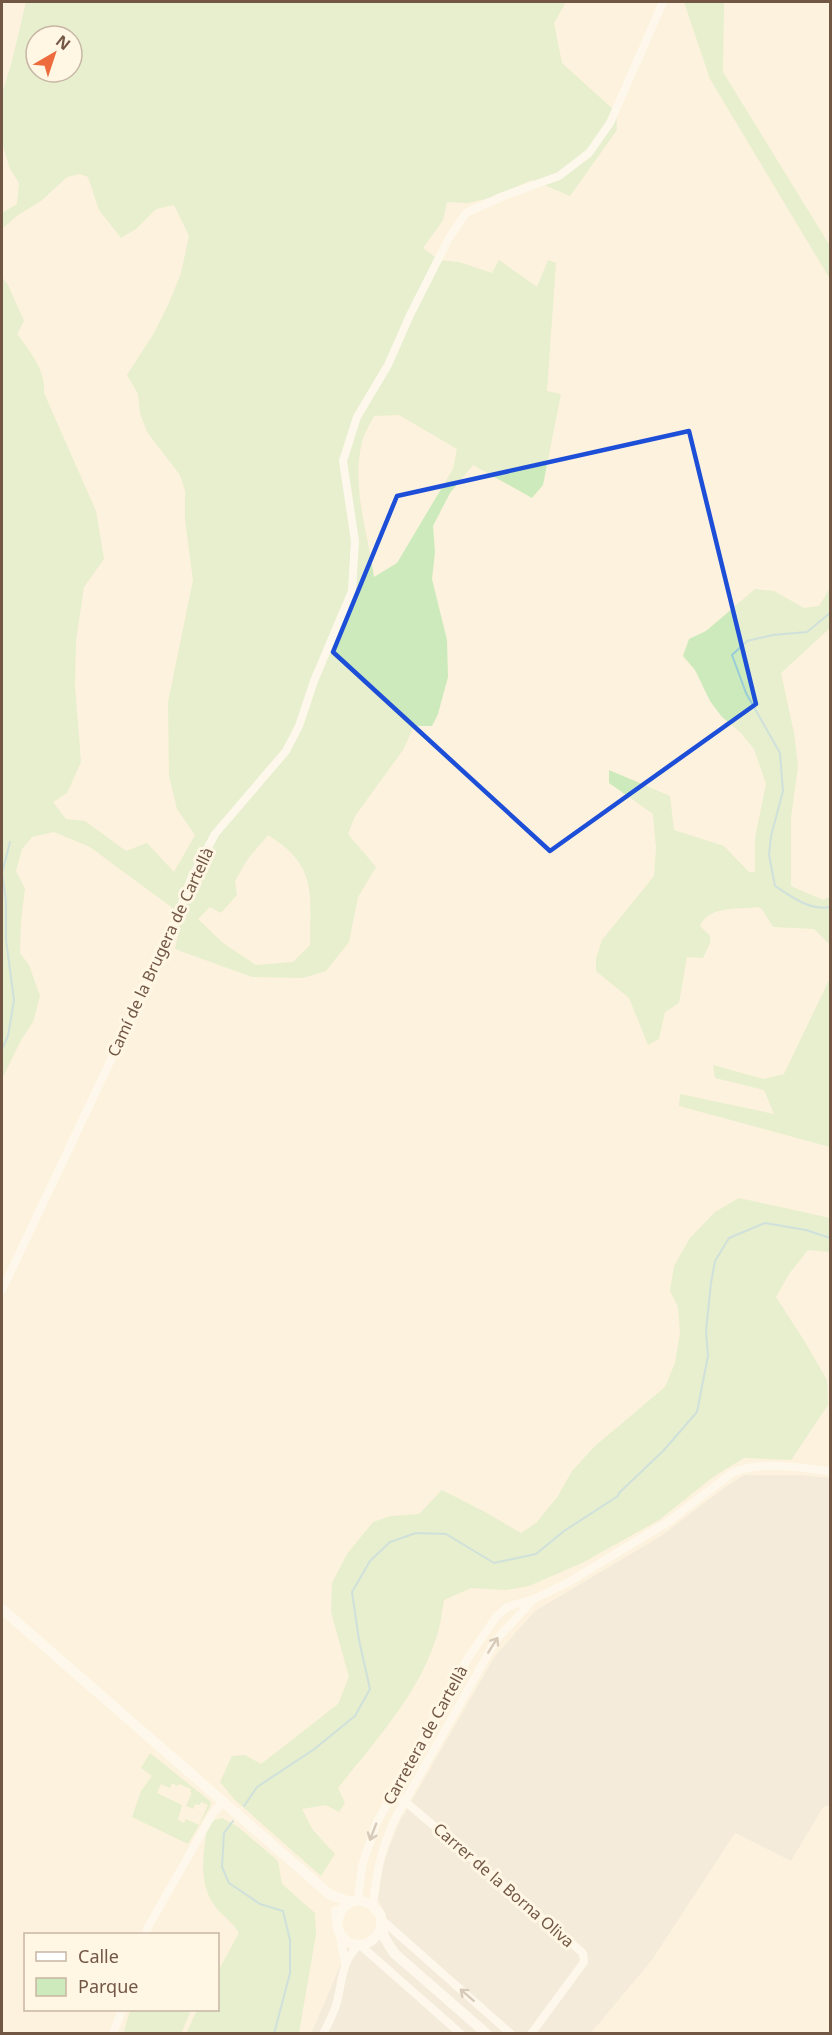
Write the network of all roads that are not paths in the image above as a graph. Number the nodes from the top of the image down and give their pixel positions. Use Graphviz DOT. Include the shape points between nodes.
graph roads {
  1 [pos="663,2"];
  2 [pos="2,1290"];
  3 [pos="831,1472"];
  4 [pos="534,1599"];
  5 [pos="2,1609"];
  6 [pos="502,1611"];
  7 [pos="513,1620"];
  8 [pos="394,1792"];
  9 [pos="405,1800"];
  10 [pos="224,1805"];
  11 [pos="328,1894"];
  12 [pos="354,1901"];
  13 [pos="373,1905"];
  14 [pos="338,1918"];
  15 [pos="381,1923"];
  16 [pos="146,1933"];
  17 [pos="340,1933"];
  18 [pos="362,1945"];
  19 [pos="394,1953"];
  20 [pos="345,1964"];
  21 [pos="122,2011"];
  22 [pos="113,2034"];
  23 [pos="323,2034"];
  24 [pos="461,2034"];
  25 [pos="487,2034"];
  26 [pos="511,2034"];
  27 [pos="531,2034"];
  1 -- 2 [label="street, Camí de la Brugera de Cartellà" via="610,123 589,153 559,176 466,213 449,238 388,365 357,417 343,461 355,542 352,591 299,726 286,751 215,834 191,879 170,935"];
  3 -- 4 [label="street, Carretera de Cartellà" via="783,1466 732,1473 668,1522"];
  4 -- 6 [label="street, Carretera de Cartellà"];
  4 -- 7 [label="street, Carretera de Cartellà"];
  5 -- 10 [label="main road"];
  6 -- 7 [label="street"];
  6 -- 8 [label="street, Carretera de Cartellà" via="479,1640"];
  9 -- 7 [label="street, Carretera de Cartellà, one-way" via="491,1648"];
  8 -- 9 [label="street, Carrer de la Borna Oliva"];
  8 -- 12 [label="street, Carretera de Cartellà, one-way" via="368,1845"];
  9 -- 13 [label="street, Carretera de Cartellà" via="380,1858"];
  9 -- 27 [label="street, Carrer de la Borna Oliva" via="583,1953 584,1962"];
  10 -- 11 [label="main road"];
  10 -- 16 [label="street" via="213,1813"];
  11 -- 12 [label="main road"];
  11 -- 14 [label="main road"];
  12 -- 13 [label="main road"];
  12 -- 14 [label="main road" via="342,1909"];
  13 -- 15 [label="main road"];
  14 -- 17 [label="main road"];
  15 -- 18 [label="main road" via="377,1937"];
  15 -- 19 [label="main road"];
  26 -- 15 [label="street, one-way"];
  17 -- 18 [label="main road" via="346,1940"];
  17 -- 20 [label="street"];
  18 -- 19 [label="main road"];
  18 -- 20 [label="street" via="350,1953"];
  18 -- 24 [label="street"];
  19 -- 25 [label="main road"];
  20 -- 23 [label="street" via="336,2006"];
  21 -- 22 [label="street"];
}
